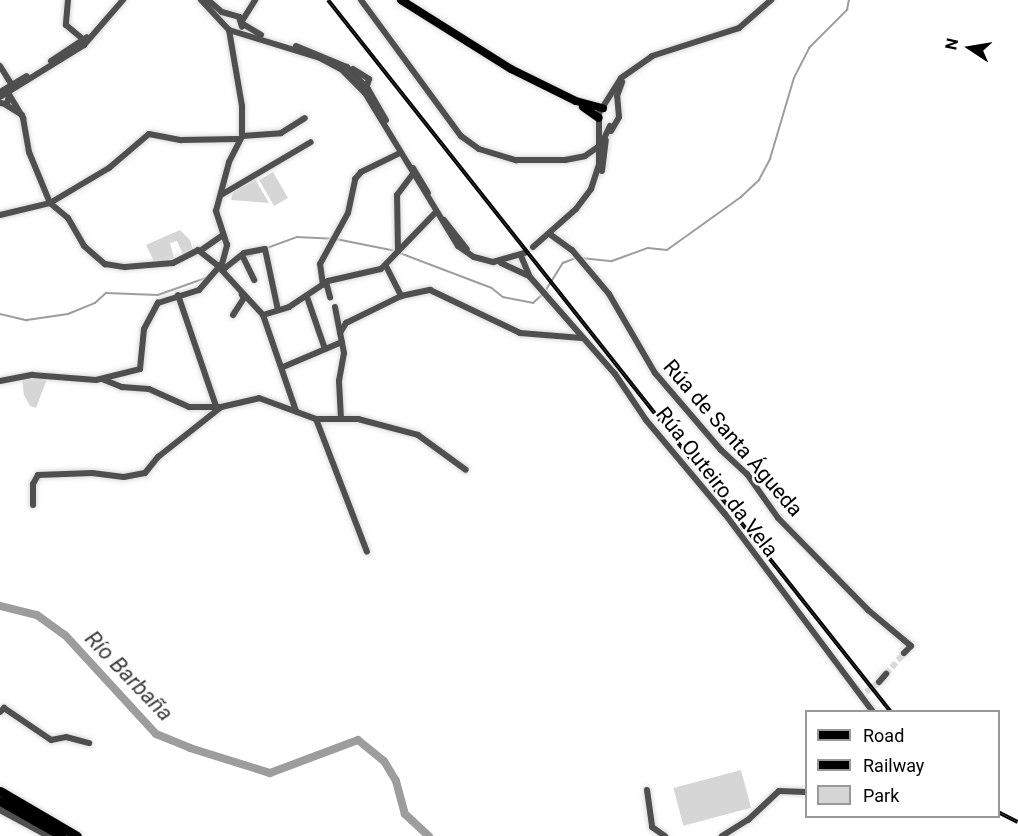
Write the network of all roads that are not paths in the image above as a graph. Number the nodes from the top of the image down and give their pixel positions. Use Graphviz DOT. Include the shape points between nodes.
graph roads {
  1 [pos="68,0"];
  2 [pos="121,0"];
  3 [pos="201,0"];
  4 [pos="208,0"];
  5 [pos="255,0"];
  6 [pos="361,0"];
  7 [pos="400,0"];
  8 [pos="771,0"];
  9 [pos="239,19"];
  10 [pos="232,31"];
  11 [pos="83,41"];
  12 [pos="62,60"];
  13 [pos="328,61"];
  14 [pos="0,66"];
  15 [pos="628,71"];
  16 [pos="362,80"];
  17 [pos="367,89"];
  18 [pos="5,92"];
  19 [pos="576,101"];
  20 [pos="1,104"];
  21 [pos="604,107"];
  22 [pos="374,109"];
  23 [pos="618,111"];
  24 [pos="22,116"];
  25 [pos="305,118"];
  26 [pos="600,120"];
  27 [pos="612,125"];
  28 [pos="240,137"];
  29 [pos="311,142"];
  30 [pos="600,146"];
  31 [pos="400,153"];
  32 [pos="416,176"];
  33 [pos="221,195"];
  34 [pos="50,203"];
  35 [pos="436,213"];
  36 [pos="0,215"];
  37 [pos="450,230"];
  38 [pos="223,235"];
  39 [pos="551,235"];
  40 [pos="196,251"];
  41 [pos="528,251"];
  42 [pos="398,252"];
  43 [pos="242,255"];
  44 [pos="507,261"];
  45 [pos="500,263"];
  46 [pos="386,266"];
  47 [pos="220,267"];
  48 [pos="530,278"];
  49 [pos="254,280"];
  50 [pos="325,284"];
  51 [pos="242,294"];
  52 [pos="178,295"];
  53 [pos="401,296"];
  54 [pos="307,297"];
  55 [pos="330,297"];
  56 [pos="335,307"];
  57 [pos="278,310"];
  58 [pos="233,315"];
  59 [pos="263,315"];
  60 [pos="340,333"];
  61 [pos="583,338"];
  62 [pos="342,342"];
  63 [pos="325,348"];
  64 [pos="283,367"];
  65 [pos="102,379"];
  66 [pos="0,381"];
  67 [pos="218,407"];
  68 [pos="296,411"];
  69 [pos="316,418"];
  70 [pos="341,418"];
  71 [pos="466,470"];
  72 [pos="33,506"];
  73 [pos="367,552"];
  74 [pos="904,653"];
  75 [pos="886,674"];
  76 [pos="879,682"];
  77 [pos="872,710"];
  78 [pos="0,712"];
  79 [pos="89,743"];
  80 [pos="646,790"];
  81 [pos="0,792"];
  82 [pos="805,792"];
  83 [pos="0,802"];
  84 [pos="0,810"];
  85 [pos="48,836"];
  86 [pos="62,836"];
  87 [pos="77,836"];
  88 [pos="665,836"];
  89 [pos="722,836"];
  1 -- 11 [label="street" via="66,25"];
  2 -- 11 [label="street"];
  2 -- 12 [label="street" via="89,40"];
  3 -- 10 [label="street"];
  4 -- 9 [label="street"];
  5 -- 9 [label="street"];
  6 -- 30 [label="street" via="471,145 495,155 532,161 581,157"];
  7 -- 19 [label="main road" via="464,43"];
  8 -- 15 [label="street" via="739,28 657,54"];
  9 -- 10 [label="street"];
  9 -- 10 [label="street"];
  9 -- 16 [label="street" via="258,33 321,53"];
  10 -- 13 [label="street"];
  10 -- 28 [label="street" via="242,106"];
  11 -- 12 [label="street"];
  11 -- 18 [label="street"];
  12 -- 18 [label="street"];
  13 -- 16 [label="street"];
  13 -- 22 [label="street" via="359,85"];
  14 -- 18 [label="street"];
  15 -- 21 [label="street"];
  15 -- 23 [label="street" via="618,89"];
  16 -- 17 [label="street"];
  17 -- 22 [label="street"];
  17 -- 32 [label="street"];
  18 -- 20 [label="street"];
  18 -- 24 [label="street"];
  19 -- 21 [label="main road"];
  19 -- 26 [label="main road"];
  20 -- 24 [label="street"];
  21 -- 23 [label="street"];
  21 -- 26 [label="street"];
  22 -- 31 [label="street"];
  23 -- 27 [label="street"];
  24 -- 34 [label="street" via="29,152"];
  25 -- 28 [label="street" via="281,133"];
  26 -- 27 [label="street"];
  26 -- 30 [label="street"];
  27 -- 30 [label="street"];
  27 -- 39 [label="street" via="595,192 582,209"];
  28 -- 33 [label="street"];
  28 -- 34 [label="street" via="186,141 149,134 109,168"];
  29 -- 33 [label="street"];
  30 -- 41 [label="street" via="597,173 589,193"];
  31 -- 32 [label="street"];
  31 -- 50 [label="street" via="361,172 355,179 348,213 320,264"];
  32 -- 35 [label="street"];
  32 -- 37 [label="street"];
  32 -- 42 [label="street" via="396,195"];
  33 -- 38 [label="street" via="216,211"];
  34 -- 36 [label="street"];
  34 -- 40 [label="street" via="68,218 84,246 105,264 125,267 169,263"];
  35 -- 37 [label="street"];
  35 -- 42 [label="street"];
  35 -- 45 [label="street" via="452,240 466,253"];
  37 -- 44 [label="street" via="471,252"];
  38 -- 40 [label="street"];
  38 -- 47 [label="street" via="227,245"];
  39 -- 41 [label="street"];
  39 -- 74 [label="street, Rúa de Santa Águeda" via="572,250 604,287 646,361 721,450 747,474 778,518 868,610 911,646"];
  40 -- 47 [label="street"];
  41 -- 44 [label="street"];
  41 -- 48 [label="street"];
  42 -- 46 [label="street"];
  43 -- 47 [label="street" via="225,268"];
  43 -- 49 [label="street"];
  43 -- 57 [label="street" via="265,249"];
  44 -- 45 [label="street"];
  45 -- 48 [label="street"];
  46 -- 50 [label="street"];
  46 -- 53 [label="street"];
  47 -- 51 [label="street"];
  47 -- 52 [label="street" via="201,288"];
  48 -- 61 [label="street, Rúa Outeiro da Vela"];
  50 -- 54 [label="street"];
  50 -- 55 [label="street"];
  51 -- 58 [label="street" via="244,298"];
  51 -- 59 [label="street"];
  52 -- 65 [label="street" via="165,298 154,308 144,329 144,361 140,369"];
  52 -- 67 [label="street"];
  53 -- 60 [label="street" via="346,323"];
  53 -- 61 [label="street" via="430,290 520,333"];
  54 -- 57 [label="street"];
  54 -- 63 [label="street"];
  56 -- 60 [label="street"];
  57 -- 59 [label="street"];
  59 -- 64 [label="street"];
  60 -- 62 [label="street"];
  61 -- 77 [label="street, Rúa Outeiro da Vela" via="725,514"];
  62 -- 63 [label="street"];
  62 -- 70 [label="street"];
  63 -- 64 [label="street"];
  64 -- 68 [label="street"];
  65 -- 66 [label="street" via="32,375"];
  65 -- 67 [label="street" via="114,386 149,389 189,407"];
  67 -- 68 [label="street" via="260,398"];
  67 -- 72 [label="street" via="158,456 145,473 124,477 92,473 38,475 33,484"];
  68 -- 69 [label="street"];
  69 -- 70 [label="street"];
  69 -- 73 [label="street"];
  70 -- 71 [label="street" via="418,435"];
  75 -- 76 [label="street"];
  78 -- 79 [label="street" via="4,708 51,740 66,738"];
  80 -- 88 [label="street" via="652,827"];
  81 -- 87 [label="highway"];
  82 -- 89 [label="street" via="778,791 748,820"];
  83 -- 86 [label="highway"];
  84 -- 85 [label="street"];
}
